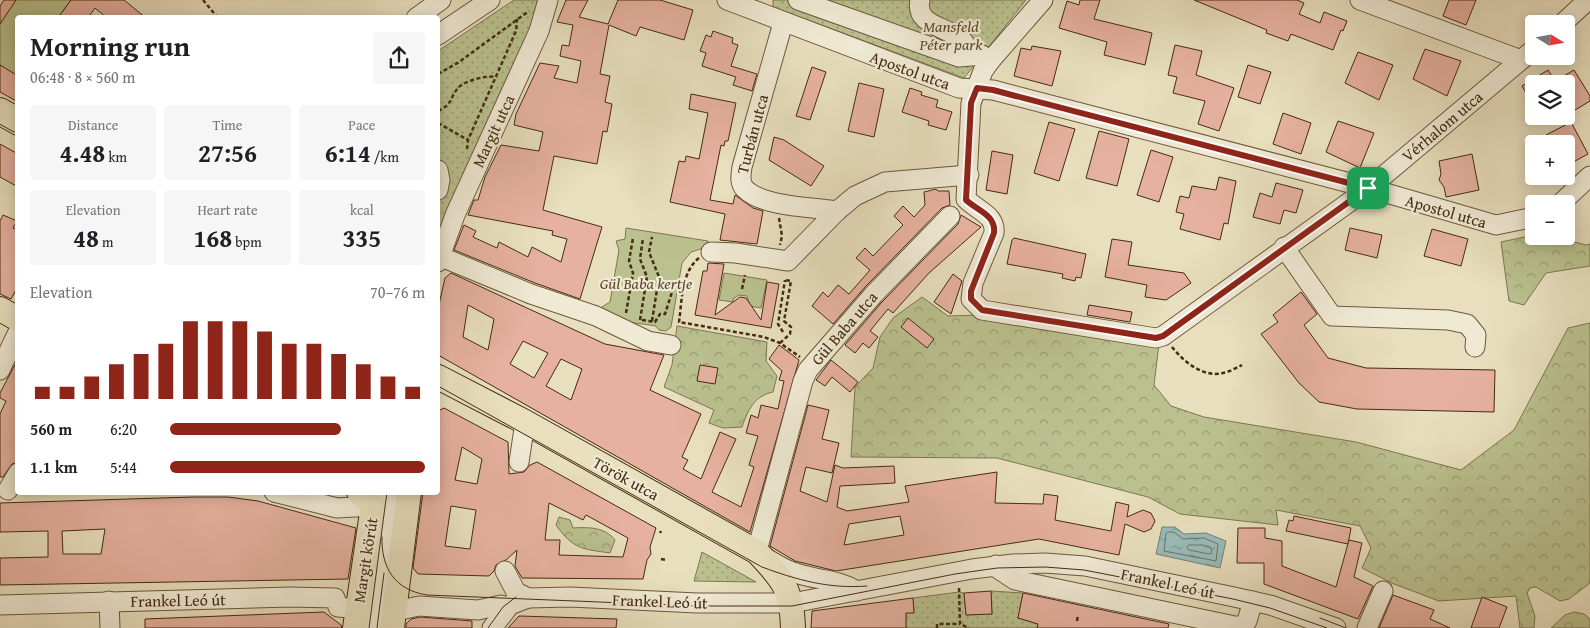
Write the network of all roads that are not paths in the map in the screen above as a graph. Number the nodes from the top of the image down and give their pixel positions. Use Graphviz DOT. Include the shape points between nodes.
graph roads {
  1 [pos="441,0"];
  2 [pos="490,0"];
  3 [pos="548,0"];
  4 [pos="727,0"];
  5 [pos="798,0"];
  6 [pos="920,0"];
  7 [pos="1043,0"];
  8 [pos="1360,0"];
  9 [pos="1588,0"];
  10 [pos="420,15"];
  11 [pos="1572,15"];
  12 [pos="783,23"];
  13 [pos="440,35"];
  14 [pos="1525,54"];
  15 [pos="969,55"];
  16 [pos="1525,57"];
  17 [pos="990,61"];
  18 [pos="977,88"];
  19 [pos="0,110"];
  20 [pos="15,118"];
  21 [pos="969,175"];
  22 [pos="1590,176"];
  23 [pos="1368,188"];
  24 [pos="1570,195"];
  25 [pos="837,210"];
  26 [pos="950,216"];
  27 [pos="1525,219"];
  28 [pos="1284,247"];
  29 [pos="711,252"];
  30 [pos="440,254"];
  31 [pos="440,260"];
  32 [pos="0,309"];
  33 [pos="15,317"];
  34 [pos="15,338"];
  35 [pos="671,345"];
  36 [pos="1475,347"];
  37 [pos="0,370"];
  38 [pos="440,378"];
  39 [pos="525,422"];
  40 [pos="519,462"];
  41 [pos="15,479"];
  42 [pos="9,490"];
  43 [pos="286,495"];
  44 [pos="409,495"];
  45 [pos="375,496"];
  46 [pos="757,552"];
  47 [pos="1028,564"];
  48 [pos="996,565"];
  49 [pos="505,571"];
  50 [pos="1025,582"];
  51 [pos="849,586"];
  52 [pos="1383,591"];
  53 [pos="522,595"];
  54 [pos="109,601"];
  55 [pos="1253,601"];
  56 [pos="792,603"];
  57 [pos="0,605"];
  58 [pos="503,608"];
  59 [pos="352,618"];
  60 [pos="399,619"];
  61 [pos="110,628"];
  62 [pos="373,628"];
  63 [pos="492,628"];
  64 [pos="793,628"];
  65 [pos="1336,628"];
  66 [pos="1368,628"];
  1 -- 10 [label="street"];
  2 -- 13 [label="street"];
  3 -- 30 [label="street, Margit utca" via="539,32 454,215"];
  4 -- 12 [label="street, Apostol utca"];
  5 -- 15 [label="street" via="952,55"];
  6 -- 15 [label="street" via="921,14 926,21 960,36 968,46"];
  7 -- 17 [label="street"];
  8 -- 14 [label="street"];
  9 -- 11 [label="street"];
  12 -- 18 [label="street, Apostol utca" via="959,88"];
  12 -- 25 [label="street, Turbán utca" via="740,180 745,189 758,198"];
  15 -- 17 [label="street" via="982,55"];
  16 -- 23 [label="street, Vérhalom utca"];
  17 -- 18 [label="street"];
  18 -- 21 [label="street" via="971,103"];
  18 -- 23 [label="street, Apostol utca"];
  19 -- 20 [label="main road"];
  21 -- 25 [label="street" via="885,182 855,196"];
  21 -- 28 [label="street, Vérhalom utca" via="966,200 991,218 995,225 971,291 971,299 982,310 1156,338"];
  22 -- 24 [label="street"];
  23 -- 27 [label="street, Apostol utca" via="1496,225"];
  23 -- 28 [label="street, Vérhalom utca"];
  25 -- 29 [label="street" via="788,261"];
  26 -- 46 [label="street, Gül Baba utca" via="811,365 803,381"];
  28 -- 36 [label="street" via="1332,316 1448,320 1467,324 1476,335"];
  31 -- 35 [label="street" via="596,316 648,341"];
  32 -- 33 [label="main road"];
  34 -- 37 [label="street"];
  38 -- 39 [label="main road, Török utca"];
  39 -- 40 [label="street"];
  39 -- 46 [label="main road, Török utca"];
  41 -- 42 [label="street"];
  43 -- 45 [label="street" via="336,508"];
  44 -- 60 [label="main road, Margit körút"];
  45 -- 59 [label="main road, Margit körút"];
  45 -- 62 [label="street, Margit körút"];
  46 -- 51 [label="street, Frankel Leó út" via="797,574"];
  46 -- 56 [label="main road, Török utca" via="778,573"];
  47 -- 48 [label="street, Frankel Leó út"];
  47 -- 50 [label="street"];
  47 -- 55 [label="street, Frankel Leó út" via="1085,566"];
  48 -- 50 [label="street" via="1015,580"];
  48 -- 51 [label="street, Frankel Leó út"];
  49 -- 53 [label="street"];
  50 -- 55 [label="street" via="1235,626 1242,626 1247,621"];
  51 -- 56 [label="street, Frankel Leó út"];
  52 -- 66 [label="street"];
  53 -- 56 [label="street, Frankel Leó út" via="697,603"];
  53 -- 58 [label="street, Frankel Leó út"];
  54 -- 57 [label="street, Frankel Leó út"];
  54 -- 59 [label="street, Frankel Leó út" via="335,598 338,607"];
  54 -- 61 [label="street"];
  55 -- 65 [label="street, Frankel Leó út"];
  56 -- 64 [label="main road"];
  58 -- 60 [label="street, Frankel Leó út" via="478,610 419,606"];
  58 -- 63 [label="street"];
}
